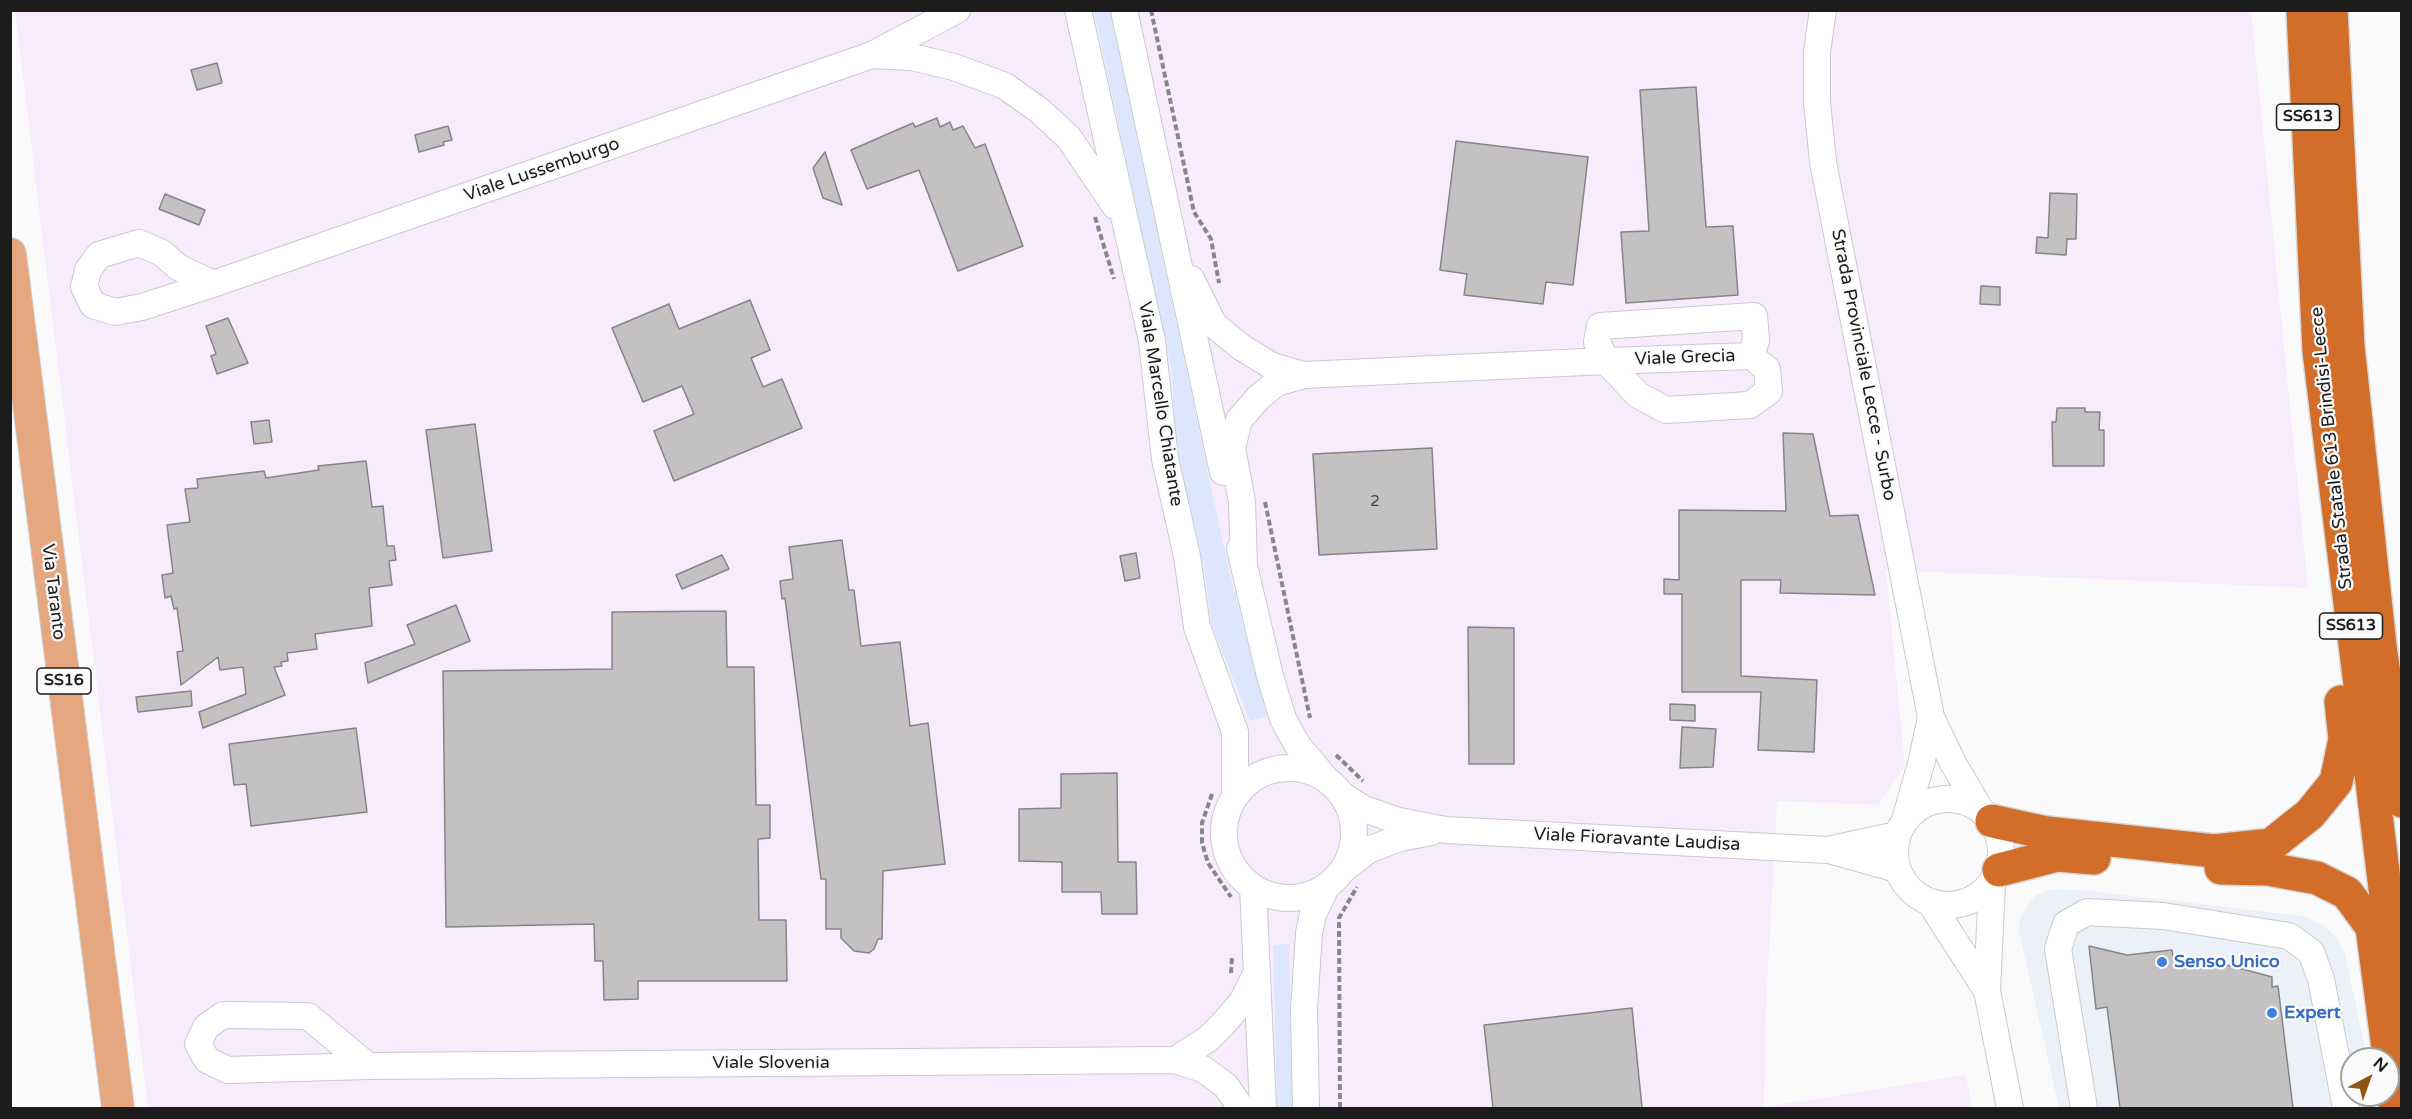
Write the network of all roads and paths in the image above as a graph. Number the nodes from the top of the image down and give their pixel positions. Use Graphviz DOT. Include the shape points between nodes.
graph roads {
  1 [pos="957,10"];
  2 [pos="1078,10"];
  3 [pos="1124,10"];
  4 [pos="1151,10"];
  5 [pos="1823,10"];
  6 [pos="2303,10"];
  7 [pos="2331,10"];
  8 [pos="872,55"];
  9 [pos="1093,210"];
  10 [pos="1125,222"];
  11 [pos="10,254"];
  12 [pos="1177,256"];
  13 [pos="213,284"];
  14 [pos="1220,288"];
  15 [pos="1117,289"];
  16 [pos="1751,356"];
  17 [pos="1606,362"];
  18 [pos="1304,375"];
  19 [pos="1263,493"];
  20 [pos="2336,501"];
  21 [pos="1244,565"];
  22 [pos="1931,717"];
  23 [pos="1311,723"];
  24 [pos="1333,753"];
  25 [pos="1325,778"];
  26 [pos="1354,790"];
  27 [pos="1224,795"];
  28 [pos="2402,801"];
  29 [pos="1986,815"];
  30 [pos="1901,828"];
  31 [pos="1446,830"];
  32 [pos="1829,850"];
  33 [pos="1897,869"];
  34 [pos="1352,875"];
  35 [pos="1996,877"];
  36 [pos="1326,886"];
  37 [pos="1244,894"];
  38 [pos="1931,904"];
  39 [pos="1233,954"];
  40 [pos="1257,971"];
  41 [pos="1230,979"];
  42 [pos="1987,991"];
  43 [pos="2402,1026"];
  44 [pos="1175,1060"];
  45 [pos="368,1066"];
  46 [pos="118,1108"];
  47 [pos="1241,1108"];
  48 [pos="1263,1108"];
  49 [pos="1306,1108"];
  50 [pos="1340,1108"];
  51 [pos="2010,1108"];
  52 [pos="2084,1108"];
  53 [pos="2346,1108"];
  54 [pos="2396,1108"];
  1 -- 8 [label="street, Viale Lussemburgo"];
  2 -- 10 [label="street, Viale Marcello Chiatante"];
  3 -- 12 [label="street, Viale Marcello Chiatante"];
  4 -- 14 [label="path" via="1194,213 1211,239"];
  5 -- 22 [label="street, Strada Provinciale Lecce - Surbo" via="1817,62 1823,162"];
  6 -- 20 [label="highway, Strada Statale 613 Brindisi-Lecce / SS613" via="2319,351"];
  7 -- 28 [label="highway, Strada Statale 613 Brindisi-Lecce / SS613" via="2348,346 2380,646"];
  8 -- 10 [label="street, Viale Lussemburgo" via="912,57 1005,86 1069,138"];
  8 -- 13 [label="street, Viale Lussemburgo"];
  9 -- 15 [label="path"];
  10 -- 27 [label="street, Viale Marcello Chiatante" via="1152,341 1165,459 1187,556 1197,627 1234,732"];
  11 -- 46 [label="main road, Via Taranto / SS16"];
  12 -- 18 [label="street, Viale Grecia" via="1214,326 1272,366"];
  12 -- 21 [label="street, Viale Marcello Chiatante"];
  16 -- 17 [label="street, Viale Grecia"];
  16 -- 17 [label="street, Viale Grecia" via="1767,369 1769,391 1750,405 1666,410 1638,394"];
  16 -- 17 [label="street" via="1756,340 1754,316 1600,326 1597,342"];
  17 -- 18 [label="street, Viale Grecia"];
  18 -- 21 [label="street, Viale Grecia" via="1276,383 1239,420 1232,448 1242,502"];
  19 -- 23 [label="path"];
  20 -- 29 [label="highway" via="2326,569 2345,739 2336,782 2310,814 2271,845 2214,851 2048,833"];
  20 -- 43 [label="highway, Strada Statale 613 Brindisi-Lecce / SS613"];
  21 -- 25 [label="street, Viale Marcello Chiatante" via="1283,719 1298,747"];
  22 -- 29 [label="street, Strada Provinciale Lecce - Surbo" via="1953,764"];
  22 -- 30 [label="street, Strada Provinciale Lecce - Surbo"];
  24 -- 26 [label="path"];
  25 -- 26 [label="street, Viale Marcello Chiatante"];
  25 -- 27 [label="street, Viale Marcello Chiatante" via="1306,770 1286,768 1266,772"];
  26 -- 31 [label="street, Viale Fioravante Laudisa" via="1364,809"];
  26 -- 34 [label="street, Viale Marcello Chiatante"];
  27 -- 37 [label="street, Viale Marcello Chiatante" via="1228,856"];
  27 -- 37 [label="path" via="1202,824 1202,843 1208,863"];
  29 -- 30 [label="street" via="1965,801 1932,801 1917,809"];
  29 -- 35 [label="street" via="2000,836 2002,853"];
  30 -- 32 [label="street, Viale Fioravante Laudisa"];
  30 -- 33 [label="street" via="1894,852"];
  31 -- 32 [label="street, Viale Fioravante Laudisa"];
  31 -- 34 [label="street, Viale Fioravante Laudisa" via="1400,838 1368,850"];
  32 -- 33 [label="street, Viale Fioravante Laudisa"];
  33 -- 38 [label="street" via="1904,884"];
  34 -- 36 [label="street, Viale Marcello Chiatante"];
  34 -- 50 [label="path" via="1339,918"];
  35 -- 38 [label="street" via="1980,896 1965,904"];
  35 -- 42 [label="street"];
  35 -- 54 [label="highway" via="2056,855 2173,866 2268,869 2317,878 2347,893 2372,927"];
  36 -- 37 [label="street, Viale Marcello Chiatante" via="1309,895 1290,898"];
  36 -- 49 [label="street, Viale Marcello Chiatante" via="1313,914 1310,933 1304,1009"];
  37 -- 40 [label="street"];
  38 -- 42 [label="street"];
  39 -- 41 [label="path"];
  40 -- 44 [label="street" via="1242,1002 1223,1024"];
  40 -- 48 [label="street"];
  42 -- 51 [label="street"];
  44 -- 45 [label="street, Viale Slovenia"];
  44 -- 47 [label="street, Viale Slovenia" via="1203,1069 1226,1086"];
  45 -- 45 [label="street, Viale Slovenia" via="308,1016 224,1015 206,1027 198,1044 207,1060 228,1070"];
  52 -- 53 [label="street" via="2058,949 2066,924 2087,912 2163,916 2289,936 2311,952 2322,979"];
}
